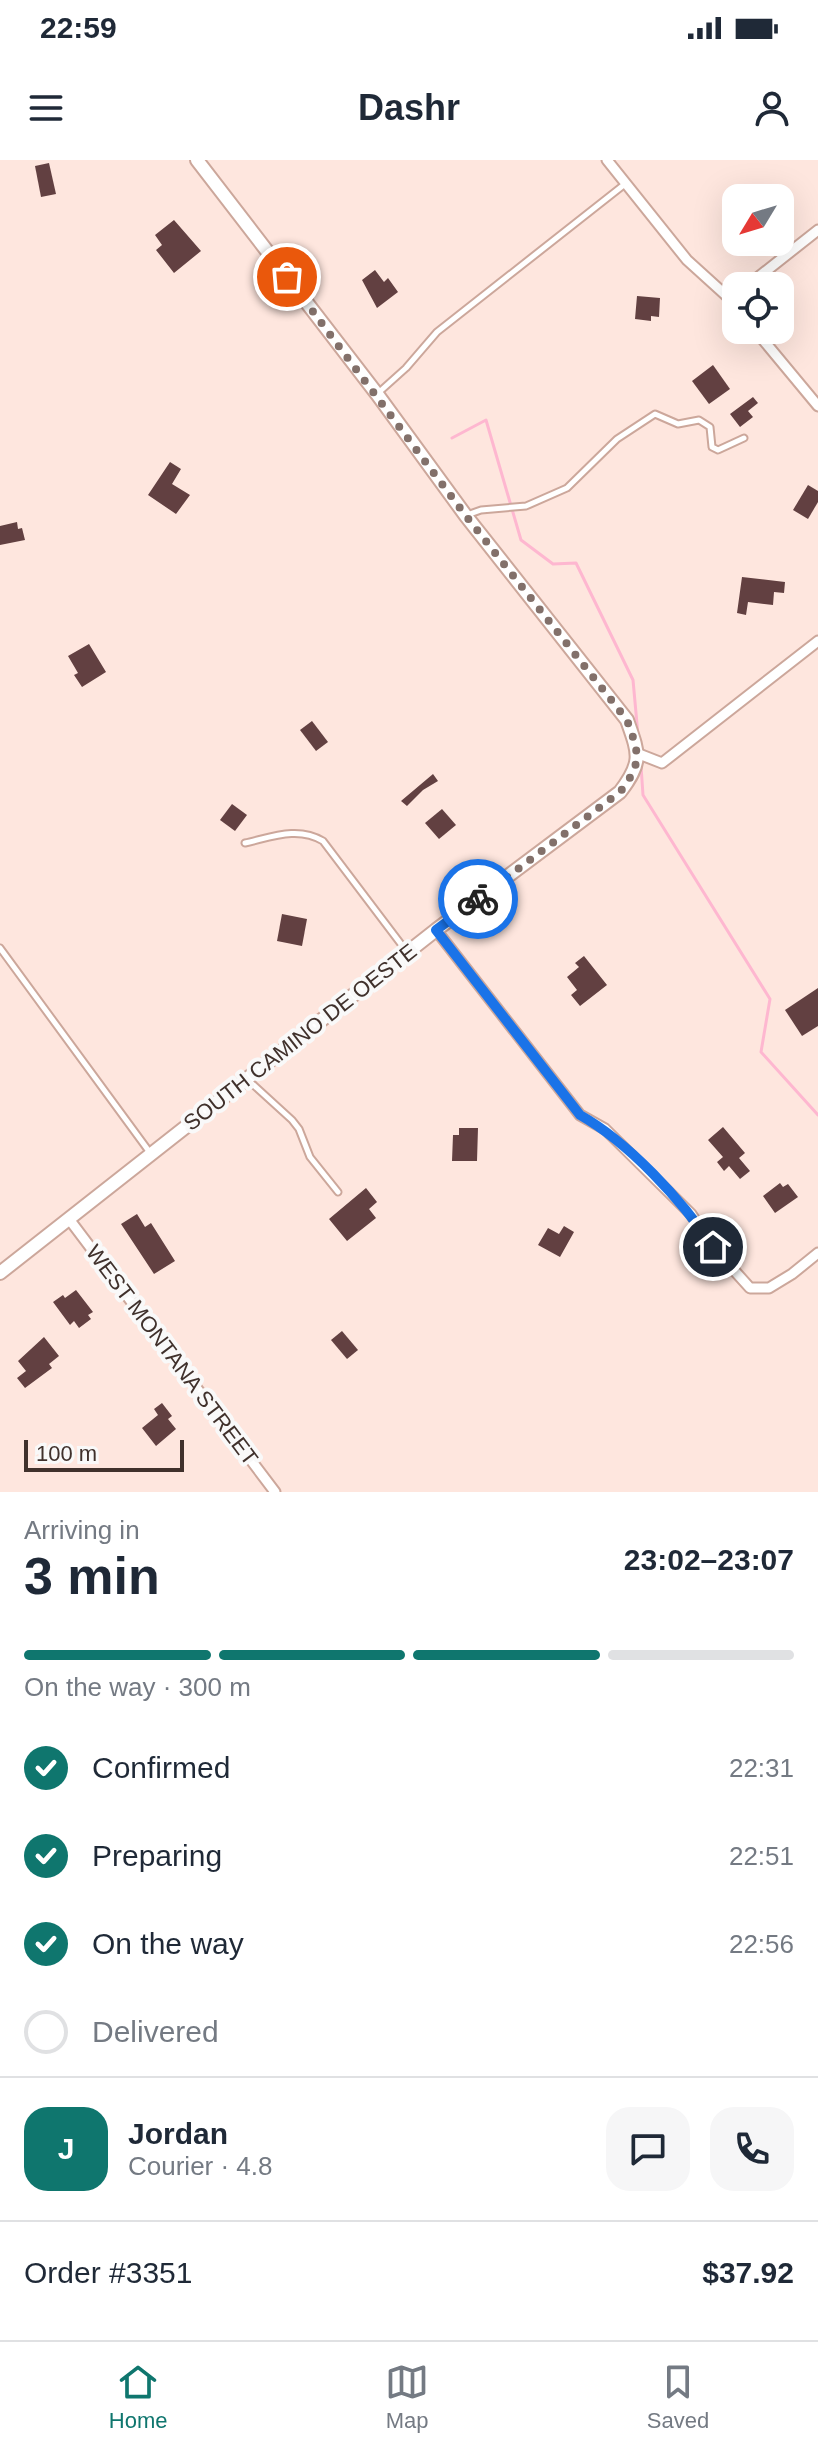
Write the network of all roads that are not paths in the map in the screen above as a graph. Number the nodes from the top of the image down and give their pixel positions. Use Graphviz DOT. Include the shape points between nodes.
graph roads {
  1 [pos="197,160"];
  2 [pos="607,160"];
  3 [pos="626,184"];
  4 [pos="818,230"];
  5 [pos="765,272"];
  6 [pos="722,290"];
  7 [pos="767,344"];
  8 [pos="377,394"];
  9 [pos="818,406"];
  10 [pos="744,438"];
  11 [pos="466,516"];
  12 [pos="818,641"];
  13 [pos="639,754"];
  14 [pos="245,843"];
  15 [pos="436,930"];
  16 [pos="0,948"];
  17 [pos="408,953"];
  18 [pos="247,1079"];
  19 [pos="152,1155"];
  20 [pos="338,1192"];
  21 [pos="69,1219"];
  22 [pos="818,1253"];
  23 [pos="0,1273"];
  24 [pos="275,1492"];
  1 -- 8 [label="street"];
  2 -- 3 [label="street"];
  3 -- 6 [label="street" via="687,260"];
  3 -- 8 [label="lane" via="437,332"];
  4 -- 5 [label="street"];
  7 -- 9 [label="street"];
  8 -- 11 [label="street"];
  10 -- 11 [label="lane" via="718,450 712,447 710,427 699,420 678,424 655,414 617,439 559,493 526,506"];
  11 -- 13 [label="street" via="627,720"];
  12 -- 13 [label="street" via="662,763"];
  13 -- 15 [label="street, SOUTH CAMINO DE OESTE" via="634,773 620,792"];
  14 -- 17 [label="lane" via="297,832 323,841"];
  15 -- 17 [label="street, SOUTH CAMINO DE OESTE"];
  15 -- 22 [label="street" via="580,1115 605,1129 691,1214 750,1288 769,1288"];
  16 -- 19 [label="lane"];
  17 -- 18 [label="street, SOUTH CAMINO DE OESTE"];
  18 -- 19 [label="street, SOUTH CAMINO DE OESTE"];
  18 -- 20 [label="lane" via="292,1120 310,1157"];
  19 -- 21 [label="street, SOUTH CAMINO DE OESTE"];
  21 -- 23 [label="street, SOUTH CAMINO DE OESTE"];
  21 -- 24 [label="street, WEST MONTANA STREET"];
}
